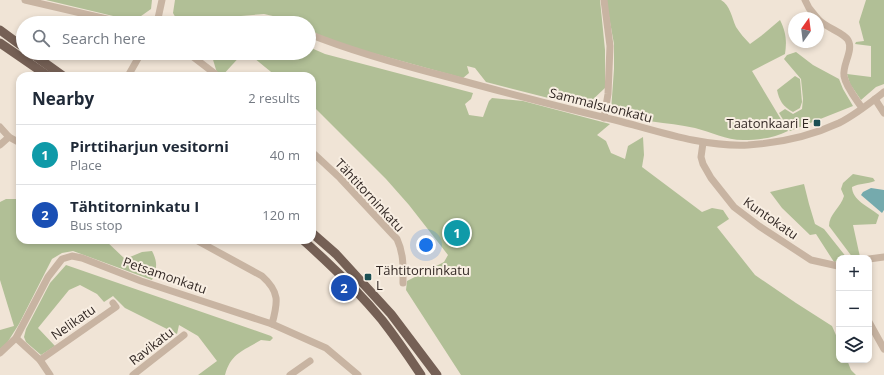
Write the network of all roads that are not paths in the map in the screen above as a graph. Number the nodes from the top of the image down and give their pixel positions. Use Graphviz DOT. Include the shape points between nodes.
graph roads {
  1 [pos="25,0"];
  2 [pos="162,0"];
  3 [pos="604,0"];
  4 [pos="805,0"];
  5 [pos="813,12"];
  6 [pos="94,16"];
  7 [pos="159,16"];
  8 [pos="824,25"];
  9 [pos="0,30"];
  10 [pos="316,37"];
  11 [pos="16,42"];
  12 [pos="0,43"];
  13 [pos="16,54"];
  14 [pos="25,60"];
  15 [pos="41,60"];
  16 [pos="137,60"];
  17 [pos="198,60"];
  18 [pos="42,72"];
  19 [pos="57,72"];
  20 [pos="130,72"];
  21 [pos="213,72"];
  22 [pos="884,92"];
  23 [pos="875,99"];
  24 [pos="862,108"];
  25 [pos="884,113"];
  26 [pos="604,118"];
  27 [pos="0,126"];
  28 [pos="9,137"];
  29 [pos="16,141"];
  30 [pos="703,143"];
  31 [pos="0,145"];
  32 [pos="316,156"];
  33 [pos="316,236"];
  34 [pos="203,244"];
  35 [pos="308,244"];
  36 [pos="884,256"];
  37 [pos="872,258"];
  38 [pos="836,265"];
  39 [pos="402,283"];
  40 [pos="113,303"];
  41 [pos="272,324"];
  42 [pos="872,327"];
  43 [pos="184,335"];
  44 [pos="16,338"];
  45 [pos="884,348"];
  46 [pos="0,353"];
  47 [pos="40,360"];
  48 [pos="310,361"];
  49 [pos="50,375"];
  50 [pos="133,375"];
  51 [pos="290,375"];
  52 [pos="358,375"];
  53 [pos="422,375"];
  54 [pos="437,375"];
  1 -- 6 [label="street"];
  2 -- 7 [label="street"];
  3 -- 26 [label="street" via="610,46"];
  4 -- 5 [label="street"];
  8 -- 24 [label="street" via="848,41 844,77"];
  9 -- 11 [label="main road"];
  10 -- 26 [label="street, Sammalsuonkatu" via="399,64"];
  12 -- 13 [label="main road"];
  14 -- 18 [label="main road"];
  15 -- 19 [label="main road"];
  16 -- 20 [label="street"];
  17 -- 21 [label="street"];
  22 -- 23 [label="street, Sammalsuonkatu"];
  23 -- 24 [label="street, Sammalsuonkatu"];
  23 -- 25 [label="street"];
  24 -- 30 [label="street, Sammalsuonkatu" via="839,122 794,138 749,145"];
  26 -- 30 [label="street, Sammalsuonkatu"];
  27 -- 28 [label="street"];
  28 -- 29 [label="street"];
  28 -- 31 [label="street"];
  30 -- 38 [label="street, Kuntokatu" via="703,164 734,207 811,260"];
  32 -- 39 [label="street, Tähtitorninkatu" via="396,239 404,263"];
  33 -- 54 [label="main road" via="336,254 391,314"];
  34 -- 41 [label="street" via="262,276 271,284 276,295 277,308"];
  35 -- 53 [label="main road" via="328,262 383,321"];
  36 -- 37 [label="street"];
  40 -- 47 [label="street, Nelikatu" via="116,307"];
  41 -- 44 [label="street, Petsamonkatu" via="72,256 62,259 48,277"];
  41 -- 52 [label="street, Petsamonkatu" via="326,348"];
  42 -- 45 [label="street"];
  43 -- 50 [label="street, Ravikatu"];
  44 -- 46 [label="street, Petsamonkatu"];
  44 -- 47 [label="street"];
  47 -- 49 [label="street"];
  48 -- 51 [label="street"];
}
